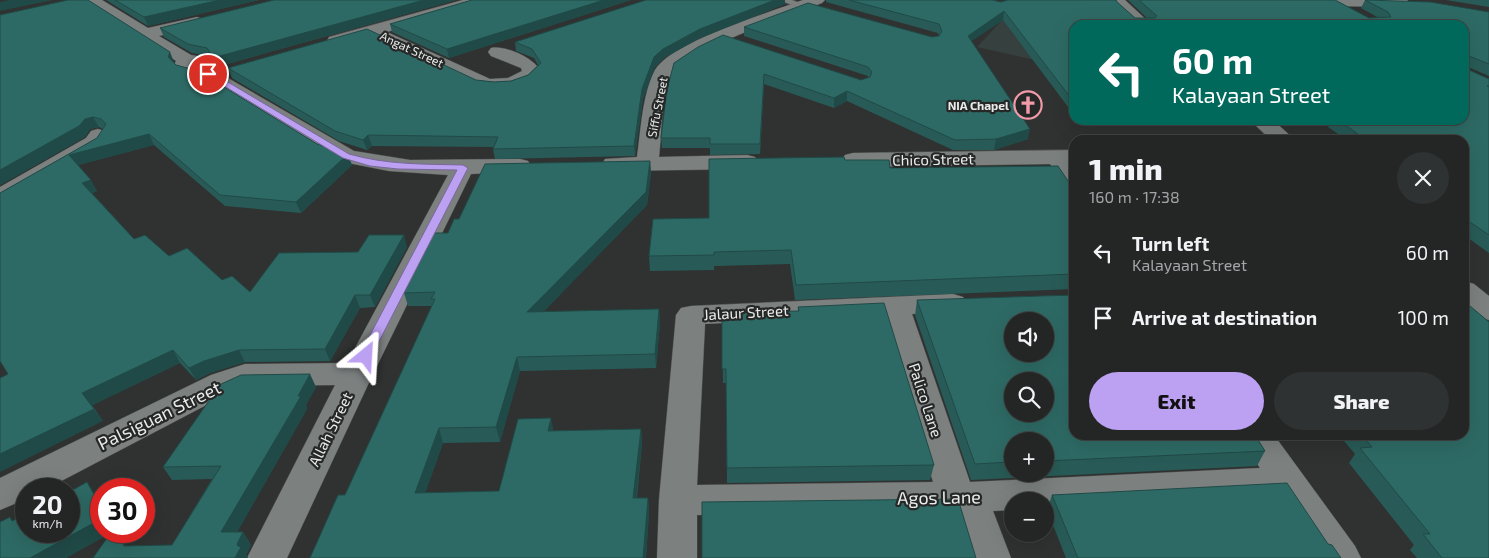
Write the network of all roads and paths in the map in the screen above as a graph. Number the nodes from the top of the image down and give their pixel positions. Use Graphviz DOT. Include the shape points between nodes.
graph roads {
  1 [pos="92,0"];
  2 [pos="480,0"];
  3 [pos="783,0"];
  4 [pos="1117,0"];
  5 [pos="1331,1"];
  6 [pos="1413,2"];
  7 [pos="814,5"];
  8 [pos="1359,16"];
  9 [pos="208,19"];
  10 [pos="1138,20"];
  11 [pos="372,30"];
  12 [pos="144,34"];
  13 [pos="724,37"];
  14 [pos="524,43"];
  15 [pos="316,46"];
  16 [pos="751,46"];
  17 [pos="497,52"];
  18 [pos="449,66"];
  19 [pos="236,69"];
  20 [pos="210,75"];
  21 [pos="1266,125"];
  22 [pos="98,135"];
  23 [pos="1278,135"];
  24 [pos="1066,157"];
  25 [pos="833,161"];
  26 [pos="765,162"];
  27 [pos="647,163"];
  28 [pos="589,165"];
  29 [pos="541,166"];
  30 [pos="463,168"];
  31 [pos="0,197"];
  32 [pos="1469,294"];
  33 [pos="975,302"];
  34 [pos="895,305"];
  35 [pos="1489,311"];
  36 [pos="357,374"];
  37 [pos="1260,440"];
  38 [pos="1290,481"];
  39 [pos="0,495"];
  40 [pos="963,497"];
  41 [pos="678,500"];
  42 [pos="267,558"];
  43 [pos="677,558"];
  44 [pos="991,558"];
  45 [pos="1341,558"];
  1 -- 12 [label="street"];
  2 -- 11 [label="street"];
  3 -- 7 [label="lane"];
  4 -- 10 [label="street"];
  5 -- 6 [label="street"];
  5 -- 8 [label="street"];
  7 -- 13 [label="street, Siffu Street"];
  9 -- 12 [label="street"];
  11 -- 15 [label="street"];
  11 -- 18 [label="street, Angat Street"];
  12 -- 20 [label="street" via="186,60 183,65 187,69"];
  13 -- 16 [label="street"];
  13 -- 27 [label="street, Siffu Street" via="680,56 664,69"];
  14 -- 17 [label="street, Angat Street"];
  17 -- 18 [label="street, Angat Street"];
  17 -- 18 [label="street" via="527,64 532,72 518,81 496,86"];
  19 -- 20 [label="street"];
  20 -- 30 [label="street" via="346,156 398,166"];
  21 -- 23 [label="street"];
  22 -- 31 [label="street" via="94,142"];
  24 -- 25 [label="street, Chico Street"];
  26 -- 27 [label="street"];
  27 -- 28 [label="street"];
  29 -- 30 [label="street"];
  30 -- 36 [label="street, Allah Street"];
  32 -- 35 [label="street"];
  33 -- 34 [label="street, Jalaur Street"];
  34 -- 40 [label="street, Palico Lane"];
  34 -- 41 [label="street, Jalaur Street" via="691,315"];
  36 -- 39 [label="street, Palsiguan Street" via="246,375 222,383"];
  36 -- 42 [label="street, Allah Street"];
  37 -- 38 [label="street"];
  38 -- 40 [label="street, Agos Lane"];
  38 -- 45 [label="street"];
  40 -- 41 [label="street, Agos Lane"];
  40 -- 44 [label="street, Palico Lane"];
  41 -- 43 [label="street, Jalaur Street"];
}
